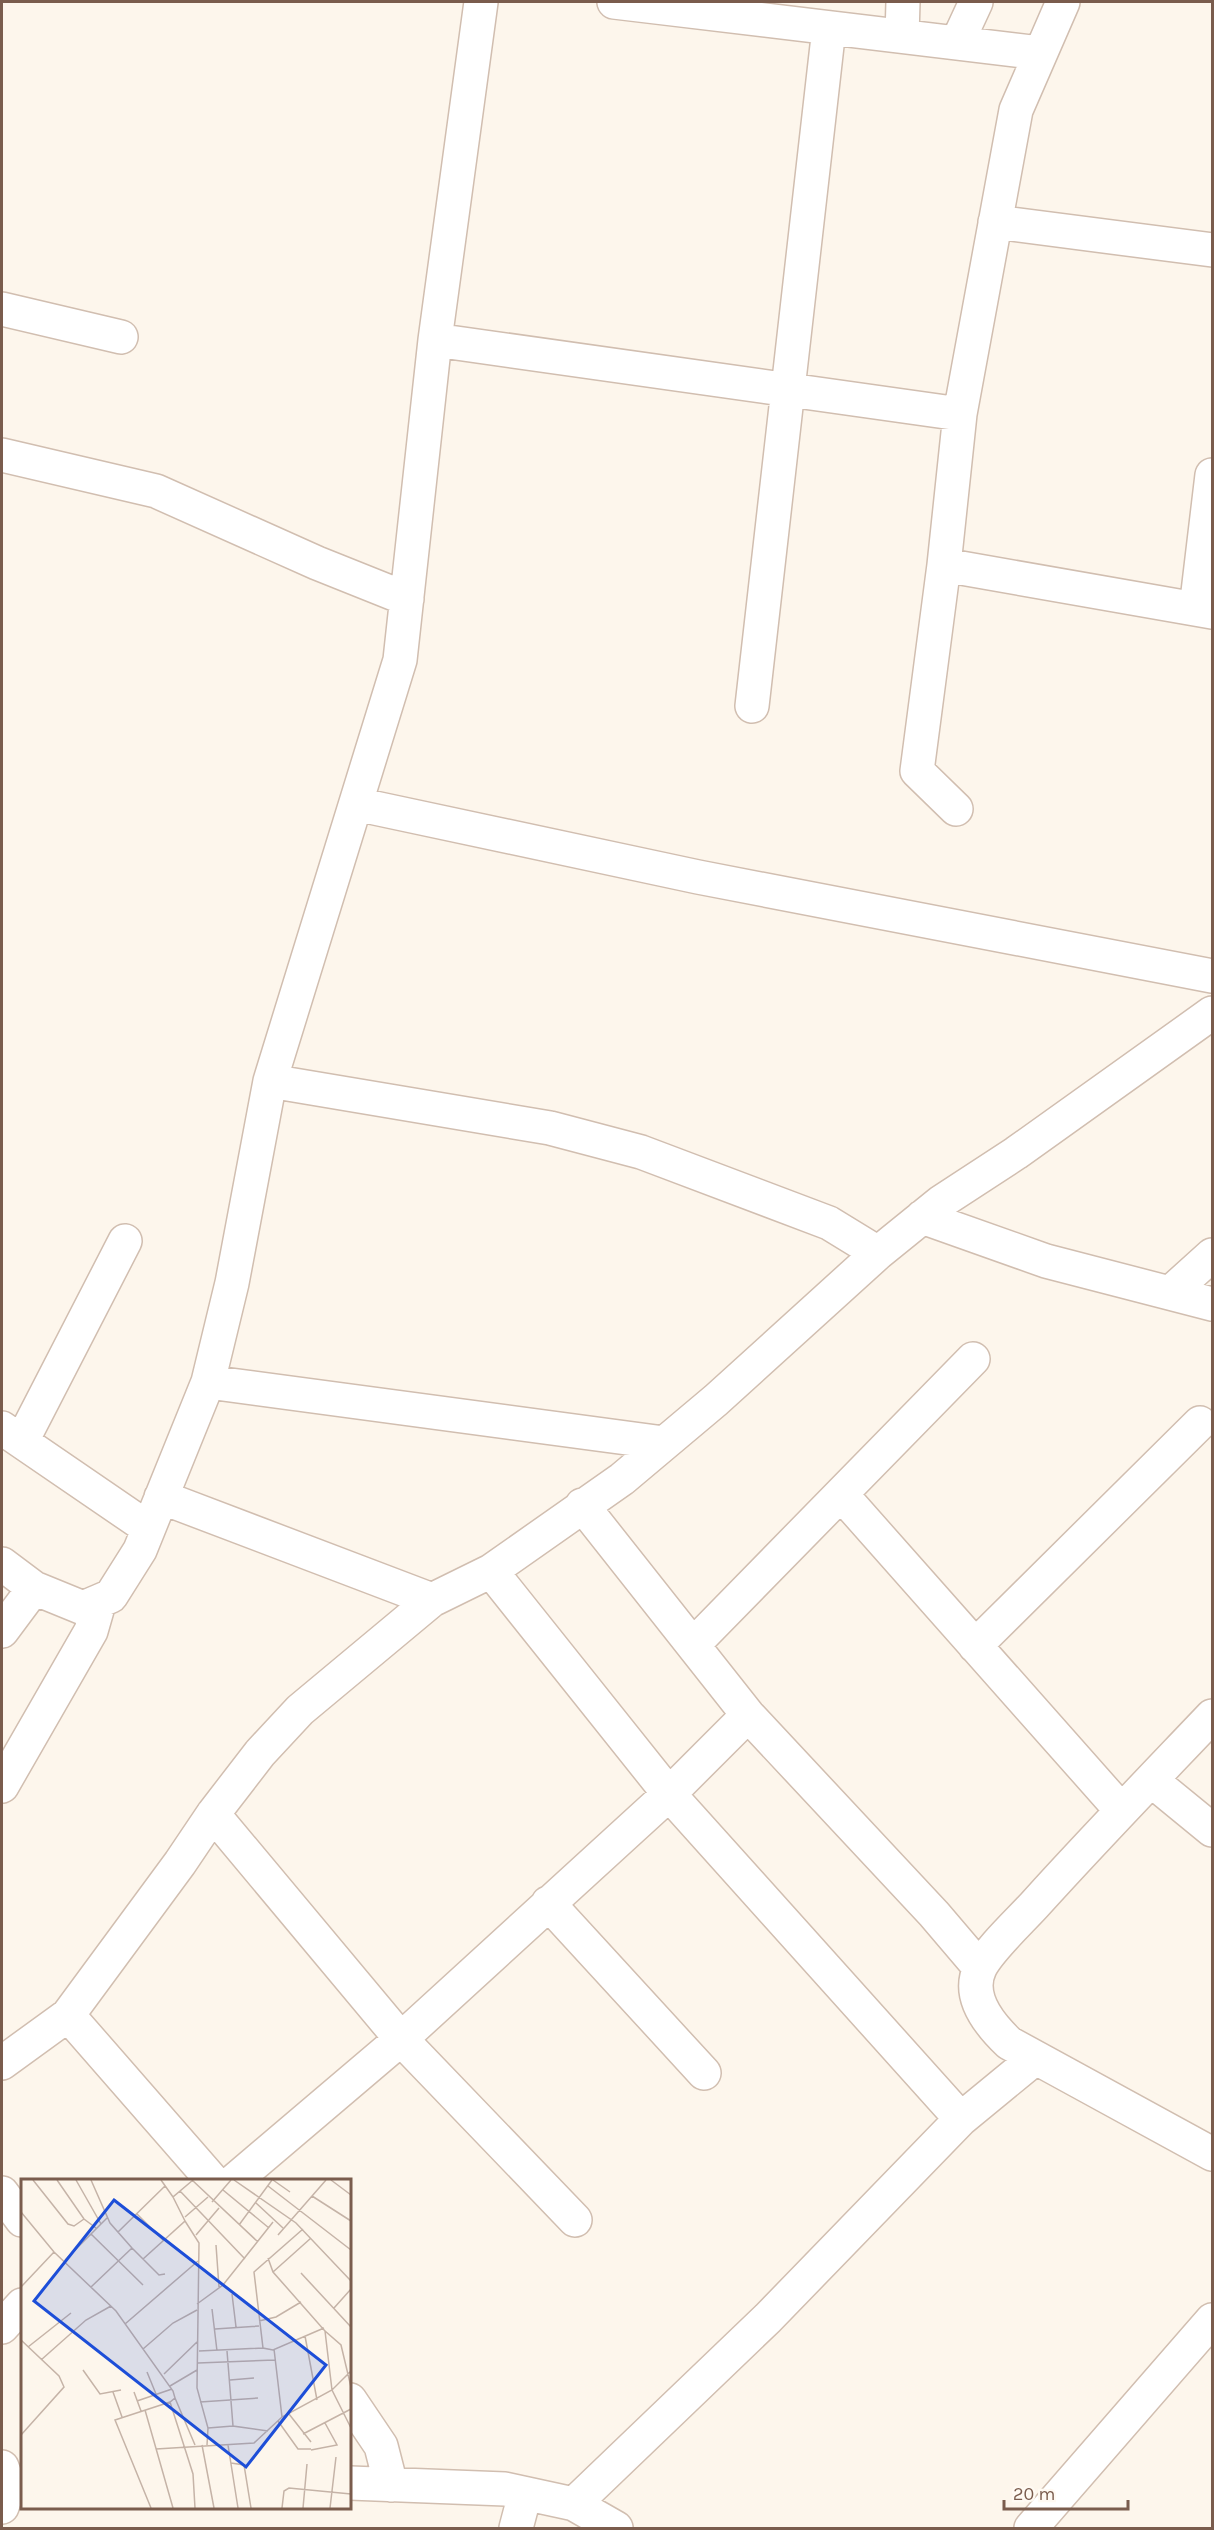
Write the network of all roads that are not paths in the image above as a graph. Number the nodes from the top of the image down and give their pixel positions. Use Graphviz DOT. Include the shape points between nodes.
graph roads {
  1 [pos="481,2"];
  2 [pos="614,2"];
  3 [pos="903,2"];
  4 [pos="976,2"];
  5 [pos="1063,2"];
  6 [pos="829,28"];
  7 [pos="903,36"];
  8 [pos="957,43"];
  9 [pos="1040,53"];
  10 [pos="995,222"];
  11 [pos="1212,250"];
  12 [pos="2,309"];
  13 [pos="121,338"];
  14 [pos="435,340"];
  15 [pos="788,390"];
  16 [pos="960,414"];
  17 [pos="2,454"];
  18 [pos="1212,475"];
  19 [pos="944,565"];
  20 [pos="407,599"];
  21 [pos="1204,611"];
  22 [pos="752,706"];
  23 [pos="356,804"];
  24 [pos="956,809"];
  25 [pos="1212,975"];
  26 [pos="1212,1013"];
  27 [pos="270,1081"];
  28 [pos="922,1217"];
  29 [pos="125,1241"];
  30 [pos="878,1253"];
  31 [pos="1212,1255"];
  32 [pos="1170,1293"];
  33 [pos="1212,1304"];
  34 [pos="973,1359"];
  35 [pos="208,1382"];
  36 [pos="1200,1423"];
  37 [pos="12,1435"];
  38 [pos="664,1443"];
  39 [pos="840,1494"];
  40 [pos="161,1497"];
  41 [pos="582,1505"];
  42 [pos="148,1528"];
  43 [pos="2,1564"];
  44 [pos="491,1571"];
  45 [pos="34,1588"];
  46 [pos="432,1600"];
  47 [pos="99,1604"];
  48 [pos="2,1631"];
  49 [pos="693,1646"];
  50 [pos="975,1646"];
  51 [pos="748,1715"];
  52 [pos="1212,1716"];
  53 [pos="1151,1780"];
  54 [pos="2,1786"];
  55 [pos="669,1794"];
  56 [pos="1121,1810"];
  57 [pos="213,1814"];
  58 [pos="1212,1830"];
  59 [pos="548,1903"];
  60 [pos="980,1968"];
  61 [pos="68,2015"];
  62 [pos="401,2040"];
  63 [pos="1034,2059"];
  64 [pos="2,2063"];
  65 [pos="704,2073"];
  66 [pos="961,2120"];
  67 [pos="1212,2154"];
  68 [pos="210,2179"];
  69 [pos="237,2179"];
  70 [pos="2,2193"];
  71 [pos="21,2219"];
  72 [pos="575,2220"];
  73 [pos="21,2306"];
  74 [pos="1212,2320"];
  75 [pos="2,2326"];
  76 [pos="351,2401"];
  77 [pos="2,2468"];
  78 [pos="351,2483"];
  79 [pos="391,2485"];
  80 [pos="525,2494"];
  81 [pos="574,2504"];
  82 [pos="2,2507"];
  83 [pos="516,2529"];
  84 [pos="616,2529"];
  85 [pos="1031,2529"];
  1 -- 14 [label="street"];
  2 -- 6 [label="street"];
  3 -- 7 [label="street"];
  4 -- 8 [label="street"];
  5 -- 9 [label="street"];
  6 -- 7 [label="street"];
  6 -- 15 [label="street"];
  7 -- 8 [label="street"];
  8 -- 9 [label="street"];
  9 -- 10 [label="street" via="1016,110"];
  10 -- 11 [label="street"];
  10 -- 16 [label="street"];
  12 -- 13 [label="street"];
  14 -- 15 [label="street"];
  14 -- 20 [label="street"];
  15 -- 16 [label="street"];
  15 -- 22 [label="street"];
  16 -- 19 [label="street"];
  17 -- 20 [label="street" via="156,491"];
  18 -- 21 [label="street"];
  19 -- 21 [label="street"];
  19 -- 24 [label="street" via="916,771"];
  20 -- 23 [label="street" via="400,660"];
  23 -- 25 [label="street" via="698,877"];
  23 -- 27 [label="street"];
  26 -- 28 [label="street"];
  27 -- 30 [label="street" via="550,1128 641,1152 829,1223"];
  27 -- 35 [label="street" via="232,1283"];
  28 -- 30 [label="street"];
  28 -- 32 [label="street" via="1046,1260"];
  29 -- 37 [label="street"];
  30 -- 38 [label="street"];
  31 -- 32 [label="street"];
  32 -- 33 [label="street"];
  34 -- 39 [label="street"];
  35 -- 38 [label="street"];
  35 -- 40 [label="street"];
  36 -- 50 [label="street"];
  37 -- 42 [label="street"];
  38 -- 41 [label="street" via="622,1479"];
  39 -- 49 [label="street"];
  39 -- 50 [label="street"];
  40 -- 42 [label="street"];
  40 -- 46 [label="street"];
  41 -- 44 [label="street"];
  41 -- 49 [label="street"];
  42 -- 47 [label="street" via="122,1581"];
  43 -- 45 [label="street"];
  44 -- 46 [label="street"];
  44 -- 55 [label="street"];
  45 -- 47 [label="street" via="83,1608"];
  45 -- 48 [label="street"];
  46 -- 57 [label="street" via="300,1710 260,1753"];
  47 -- 54 [label="street" via="91,1631"];
  49 -- 51 [label="street"];
  50 -- 56 [label="street"];
  51 -- 55 [label="street"];
  51 -- 60 [label="street"];
  52 -- 53 [label="street"];
  53 -- 56 [label="street"];
  53 -- 58 [label="street"];
  55 -- 59 [label="street"];
  55 -- 66 [label="street"];
  56 -- 60 [label="street"];
  57 -- 61 [label="street"];
  57 -- 62 [label="street"];
  59 -- 62 [label="street"];
  59 -- 65 [label="street"];
  60 -- 63 [label="street" via="976,1992 981,2008 994,2029"];
  61 -- 64 [label="street"];
  61 -- 68 [label="street"];
  62 -- 69 [label="street"];
  62 -- 72 [label="street"];
  63 -- 66 [label="street"];
  63 -- 67 [label="street" via="1099,2090"];
  66 -- 81 [label="street" via="768,2318"];
  70 -- 71 [label="street"];
  73 -- 75 [label="street"];
  74 -- 85 [label="street"];
  76 -- 79 [label="street" via="381,2446"];
  77 -- 82 [label="street" via="9,2486"];
  78 -- 79 [label="street"];
  79 -- 80 [label="street" via="505,2489"];
  80 -- 81 [label="street"];
  80 -- 83 [label="street"];
  81 -- 84 [label="street"];
}
